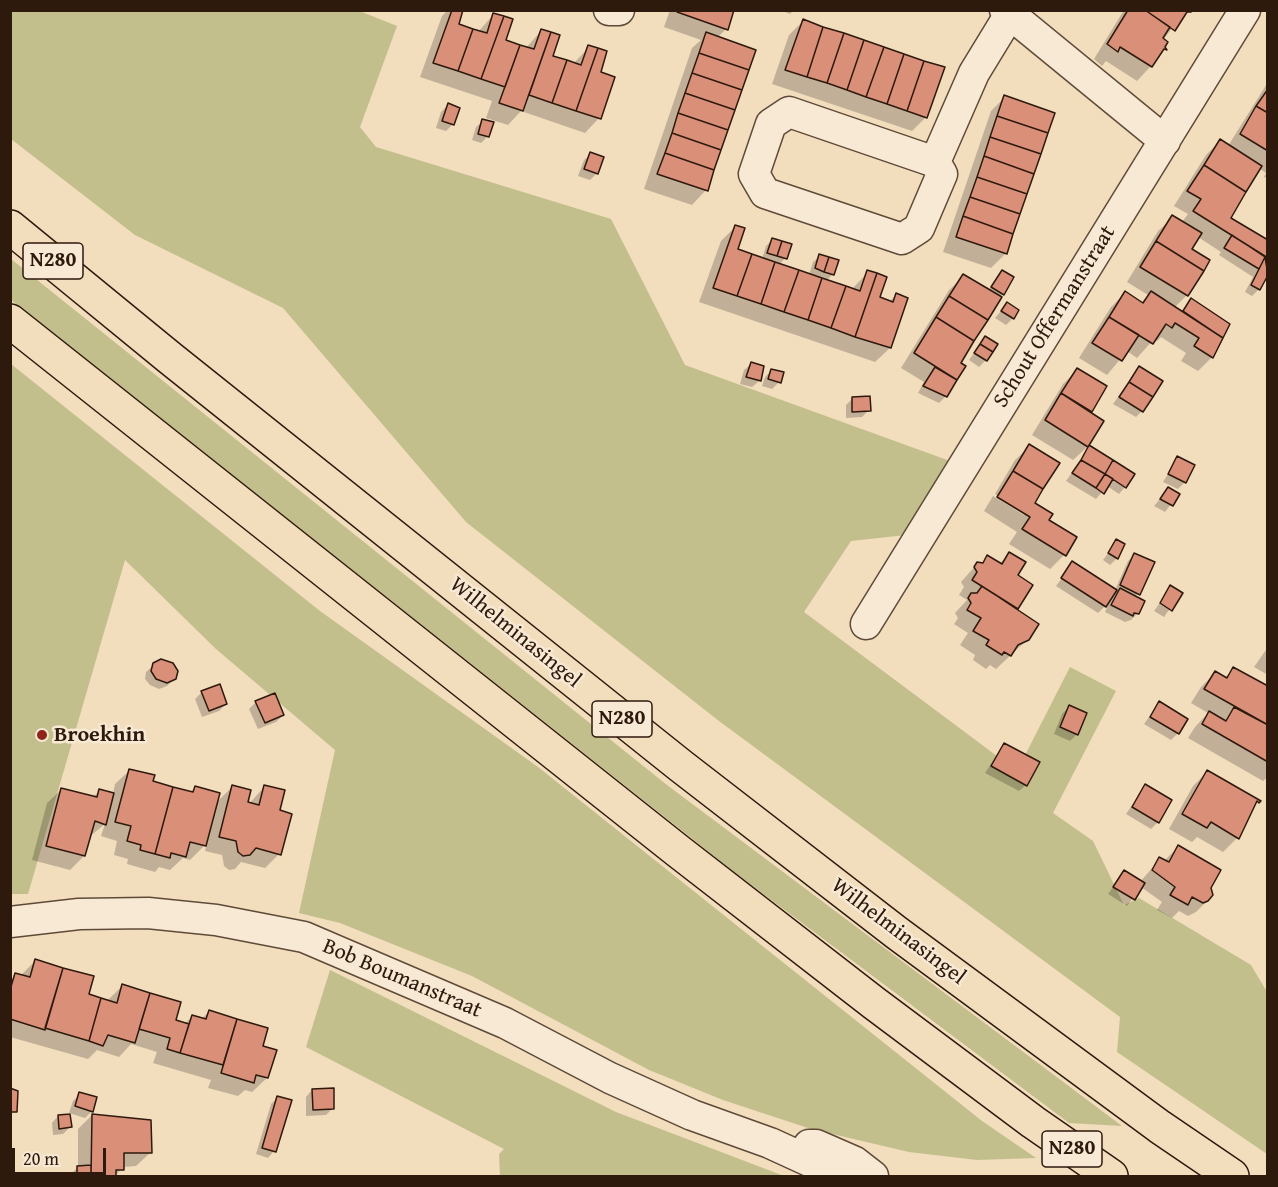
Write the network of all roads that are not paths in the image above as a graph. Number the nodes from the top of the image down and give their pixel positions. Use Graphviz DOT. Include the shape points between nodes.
graph roads {
  1 [pos="609,10"];
  2 [pos="619,10"];
  3 [pos="1245,10"];
  4 [pos="1008,13"];
  5 [pos="1165,141"];
  6 [pos="935,162"];
  7 [pos="10,227"];
  8 [pos="10,321"];
  9 [pos="866,624"];
  10 [pos="10,922"];
  11 [pos="770,1143"];
  12 [pos="833,1176"];
  13 [pos="873,1176"];
  14 [pos="1111,1176"];
  15 [pos="1232,1176"];
  1 -- 2 [label="street"];
  3 -- 5 [label="street, Schout Offermanstraat"];
  4 -- 5 [label="street"];
  4 -- 6 [label="street" via="974,73"];
  5 -- 9 [label="street, Schout Offermanstraat"];
  6 -- 6 [label="street" via="942,174 919,228 902,239 765,193 754,174 771,124 789,112"];
  7 -- 15 [label="main road, Wilhelminasingel / N280" via="681,766 897,933"];
  8 -- 14 [label="main road, N280" via="561,760 874,1003"];
  10 -- 11 [label="street, Bob Boumanstraat" via="79,914 148,913 216,920 304,937 505,1023 610,1078 682,1110"];
  11 -- 12 [label="street, Bob Boumanstraat" via="829,1170"];
  11 -- 13 [label="street, Bob Boumanstraat" via="816,1145 855,1162"];
}
